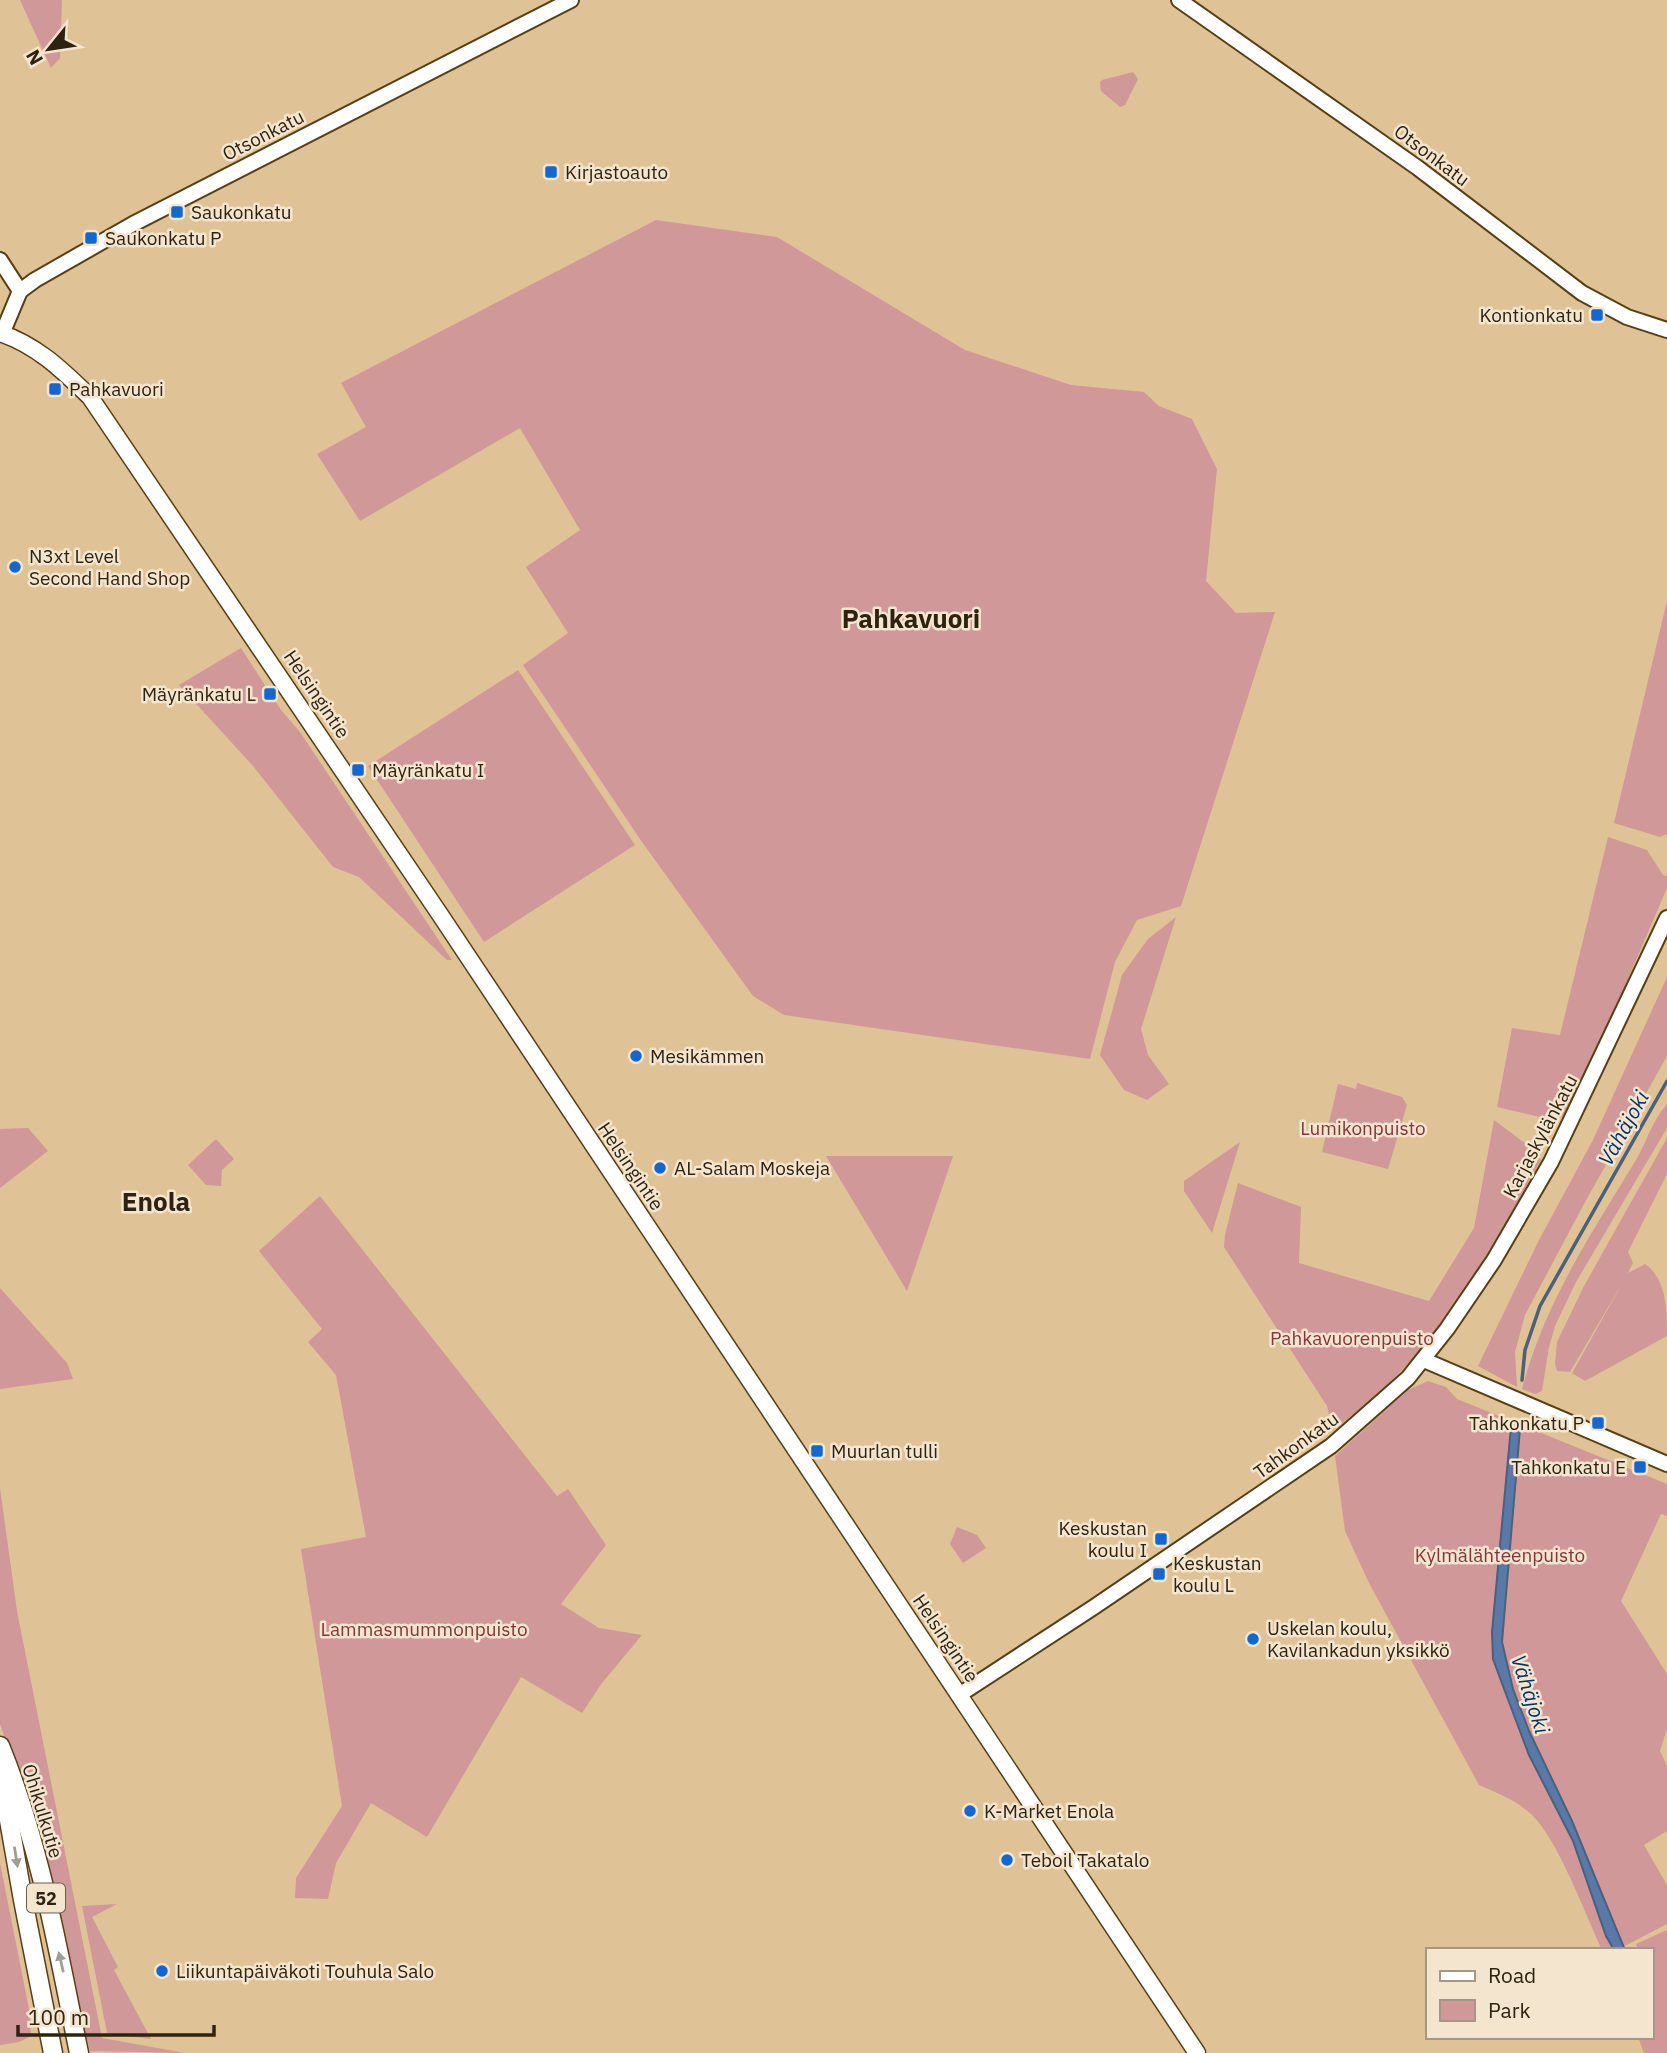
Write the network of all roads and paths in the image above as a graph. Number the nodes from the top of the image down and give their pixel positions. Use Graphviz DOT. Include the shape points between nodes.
graph roads {
  1 [pos="570,0"];
  2 [pos="1179,0"];
  3 [pos="0,260"];
  4 [pos="20,290"];
  5 [pos="1667,330"];
  6 [pos="1,334"];
  7 [pos="1667,918"];
  8 [pos="1424,1360"];
  9 [pos="1667,1464"];
  10 [pos="959,1695"];
  11 [pos="0,1746"];
  12 [pos="0,1766"];
  13 [pos="53,2053"];
  14 [pos="79,2053"];
  15 [pos="1197,2053"];
  1 -- 4 [label="street, Otsonkatu" via="133,224"];
  2 -- 5 [label="street, Otsonkatu" via="1418,168 1582,292 1627,317"];
  3 -- 4 [label="street"];
  4 -- 6 [label="street"];
  6 -- 10 [label="main road, Helsingintie" via="55,364 90,397"];
  7 -- 8 [label="street, Karjaskylänkatu" via="1551,1162 1494,1260"];
  8 -- 9 [label="street"];
  8 -- 10 [label="street, Tahkonkatu" via="1331,1446"];
  10 -- 15 [label="main road, Helsingintie"];
  14 -- 11 [label="main road, Ohikulkutie / 52, one-way" via="45,1896"];
  12 -- 13 [label="main road, Ohikulkutie / 52, one-way"];
}
